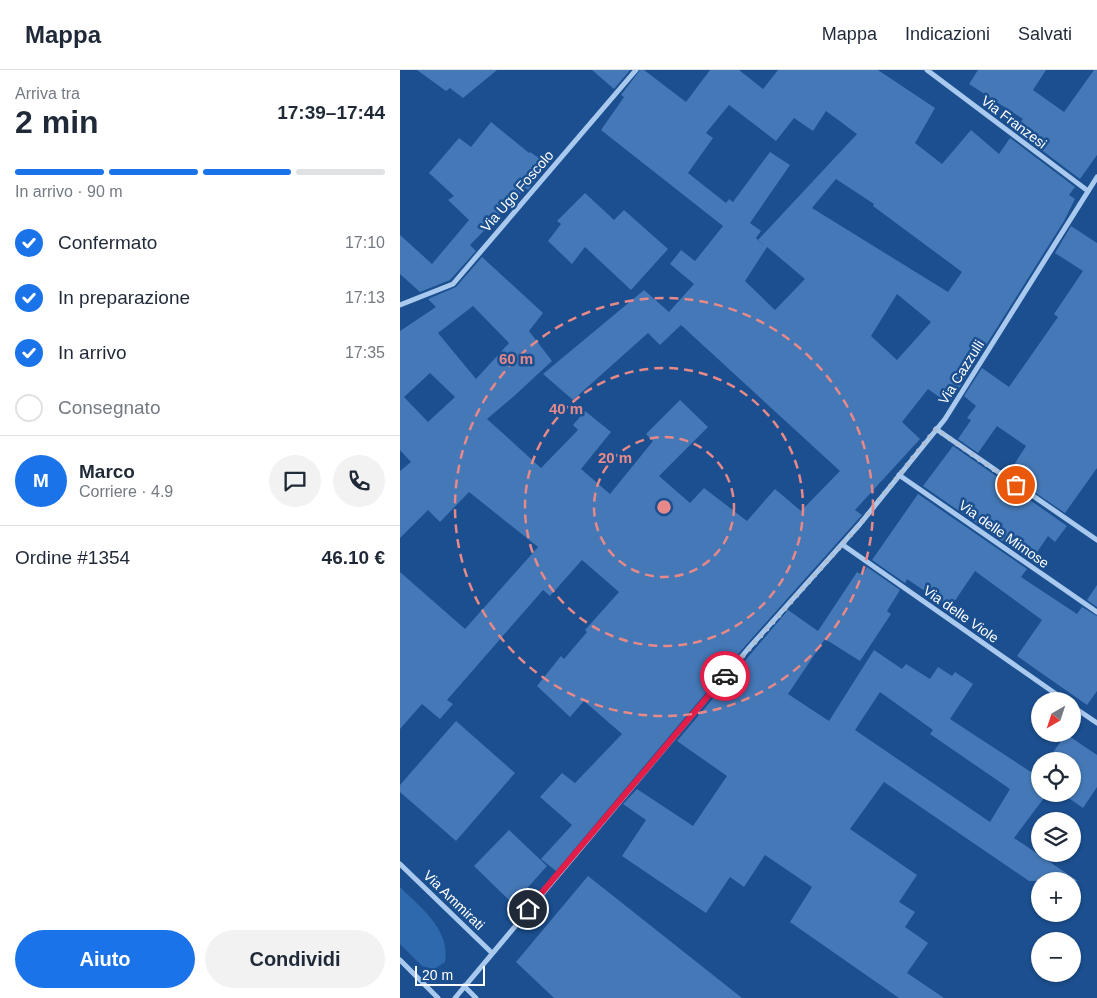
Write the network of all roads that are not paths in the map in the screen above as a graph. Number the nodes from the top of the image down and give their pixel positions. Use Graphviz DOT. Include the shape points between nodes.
graph roads {
  1 [pos="636,70"];
  2 [pos="927,70"];
  3 [pos="1097,177"];
  4 [pos="1088,191"];
  5 [pos="400,305"];
  6 [pos="936,429"];
  7 [pos="899,476"];
  8 [pos="1097,540"];
  9 [pos="843,545"];
  10 [pos="1097,612"];
  11 [pos="1053,692"];
  12 [pos="1081,712"];
  13 [pos="1097,723"];
  14 [pos="400,864"];
  15 [pos="491,952"];
  16 [pos="400,960"];
  17 [pos="464,986"];
  18 [pos="438,998"];
  19 [pos="455,998"];
  20 [pos="476,998"];
  1 -- 5 [label="street, Via Ugo Foscolo" via="453,284"];
  2 -- 4 [label="street, Via Franzesi"];
  3 -- 4 [label="street, Via Cazzulli"];
  4 -- 6 [label="street, Via Cazzulli"];
  6 -- 7 [label="street, Via Cazzulli"];
  6 -- 8 [label="street"];
  7 -- 9 [label="street, Via Cazzulli"];
  7 -- 10 [label="street, Via delle Mimose"];
  9 -- 11 [label="street, Via delle Viole"];
  9 -- 15 [label="street, Via Cazzulli" via="748,650"];
  12 -- 13 [label="street"];
  14 -- 15 [label="street, Via Ammirati"];
  15 -- 17 [label="street, Via Cazzulli"];
  16 -- 18 [label="street"];
  17 -- 19 [label="street, Via Cazzulli"];
  17 -- 20 [label="street"];
}
